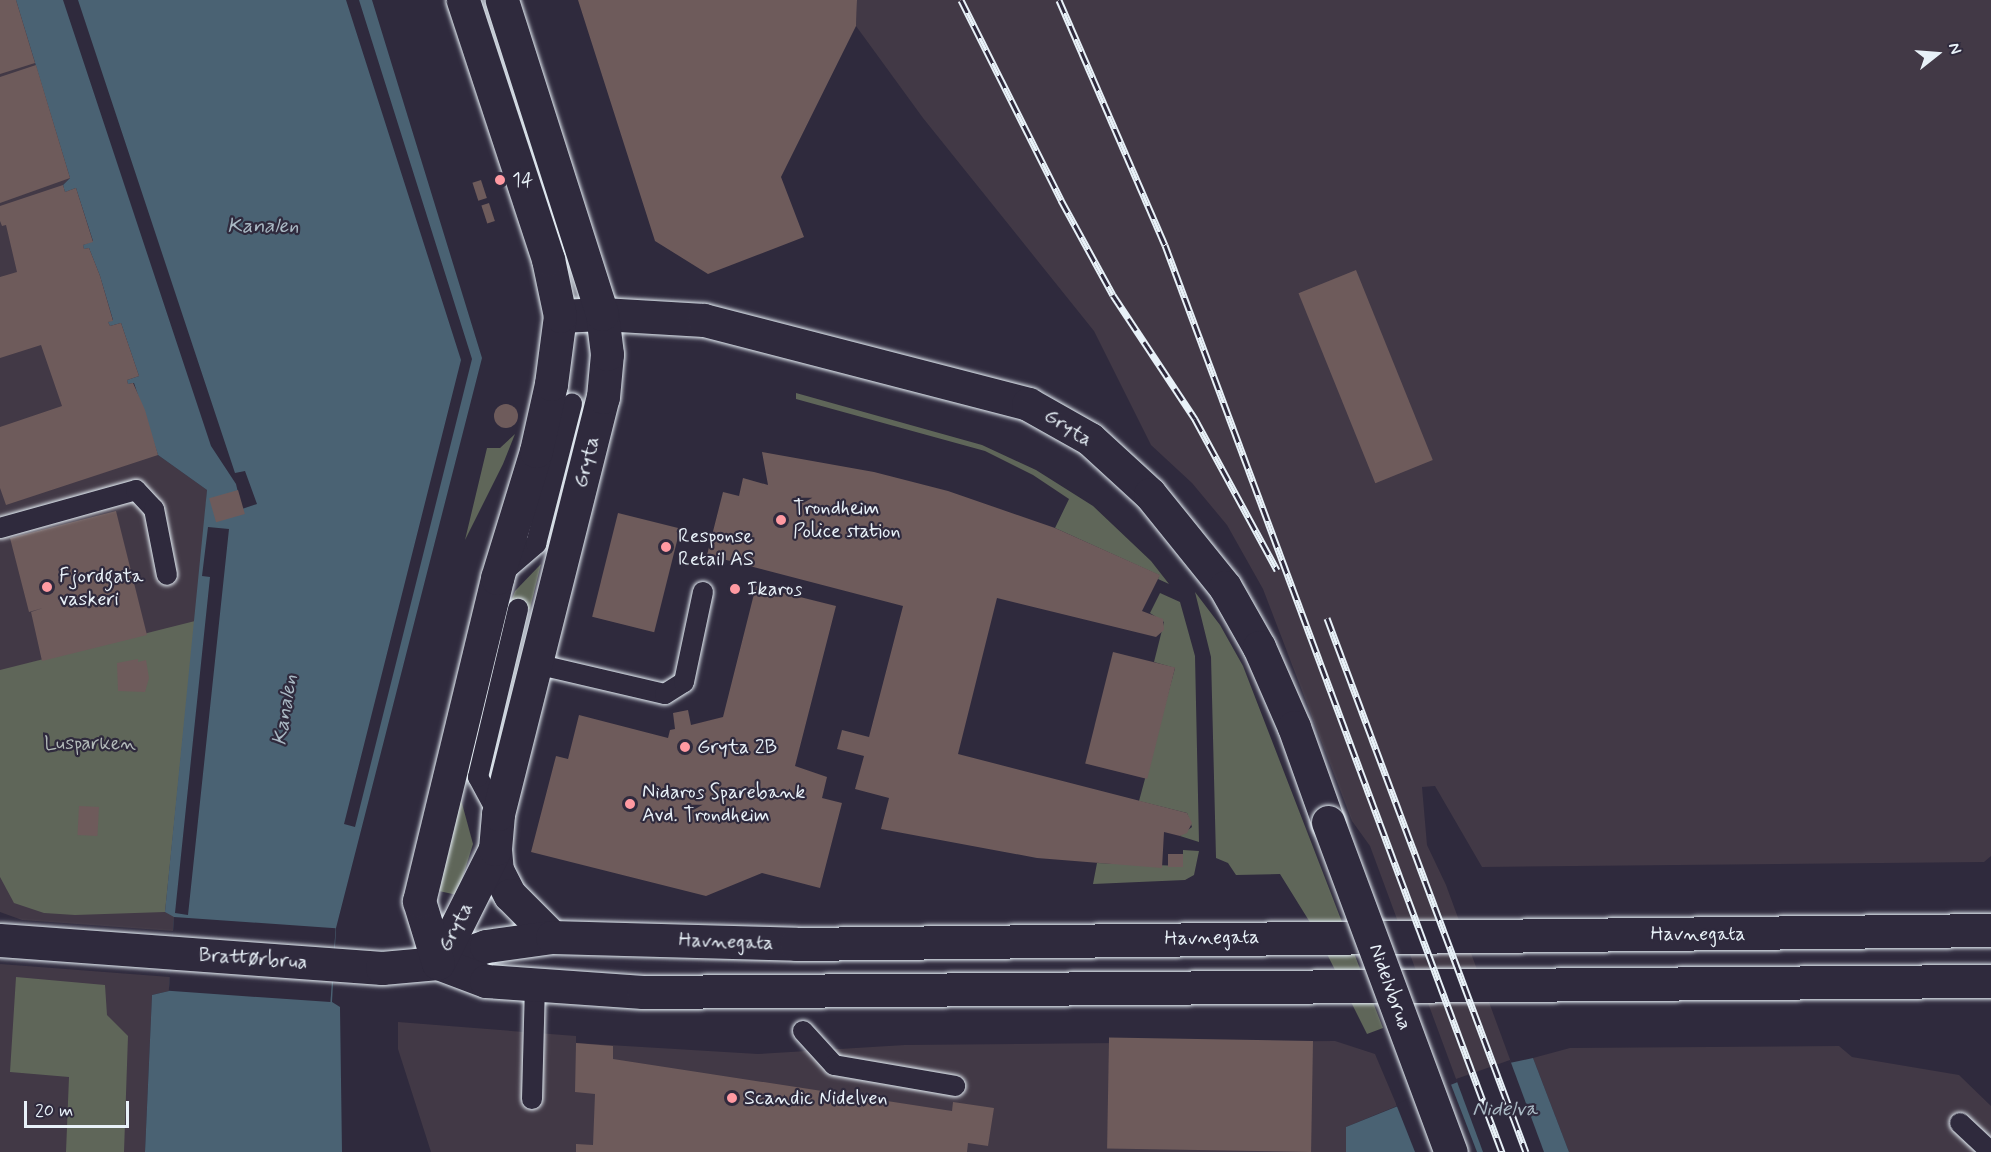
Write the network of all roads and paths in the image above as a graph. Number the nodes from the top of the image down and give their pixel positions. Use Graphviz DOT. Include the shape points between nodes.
graph roads {
  1 [pos="463,0"];
  2 [pos="502,0"];
  3 [pos="602,314"];
  4 [pos="560,315"];
  5 [pos="572,404"];
  6 [pos="0,528"];
  7 [pos="167,575"];
  8 [pos="497,578"];
  9 [pos="703,592"];
  10 [pos="518,609"];
  11 [pos="536,664"];
  12 [pos="498,814"];
  13 [pos="1328,822"];
  14 [pos="495,849"];
  15 [pos="1991,930"];
  16 [pos="552,937"];
  17 [pos="0,939"];
  18 [pos="438,963"];
  19 [pos="334,966"];
  20 [pos="1991,981"];
  21 [pos="535,984"];
  22 [pos="803,1031"];
  23 [pos="955,1086"];
  24 [pos="532,1099"];
  25 [pos="1960,1123"];
  26 [pos="1451,1152"];
  27 [pos="1991,1152"];
  1 -- 4 [label="main road, Gryta" via="548,259"];
  2 -- 3 [label="main road, Gryta"];
  3 -- 4 [label="main road, Gryta"];
  3 -- 11 [label="main road, Gryta" via="607,354 603,397"];
  3 -- 13 [label="main road, Gryta" via="704,320 933,377 1028,404 1090,440 1150,494 1225,587 1259,647 1294,727"];
  4 -- 8 [label="main road, Gryta" via="551,384 536,451"];
  5 -- 8 [label="lane" via="536,544"];
  6 -- 7 [label="lane" via="136,490 154,509"];
  8 -- 18 [label="main road, Gryta" via="418,901"];
  9 -- 11 [label="lane" via="684,682 665,694"];
  10 -- 12 [label="lane" via="478,777"];
  11 -- 12 [label="main road, Gryta"];
  12 -- 14 [label="main road, Gryta"];
  13 -- 26 [label="main road, Nidelvbrua, bridge"];
  14 -- 16 [label="main road" via="497,870 510,895"];
  14 -- 18 [label="main road, Gryta"];
  15 -- 16 [label="main road, Havnegata" via="796,944"];
  16 -- 18 [label="main road, Havnegata" via="486,946"];
  17 -- 19 [label="main road, Brattørbrua"];
  18 -- 19 [label="main road, Havnegata" via="382,968"];
  18 -- 21 [label="main road, Havnegata" via="486,981"];
  20 -- 21 [label="main road, Havnegata" via="806,993 643,992"];
  21 -- 24 [label="lane"];
  22 -- 23 [label="lane" via="834,1065"];
  25 -- 27 [label="lane"];
}
